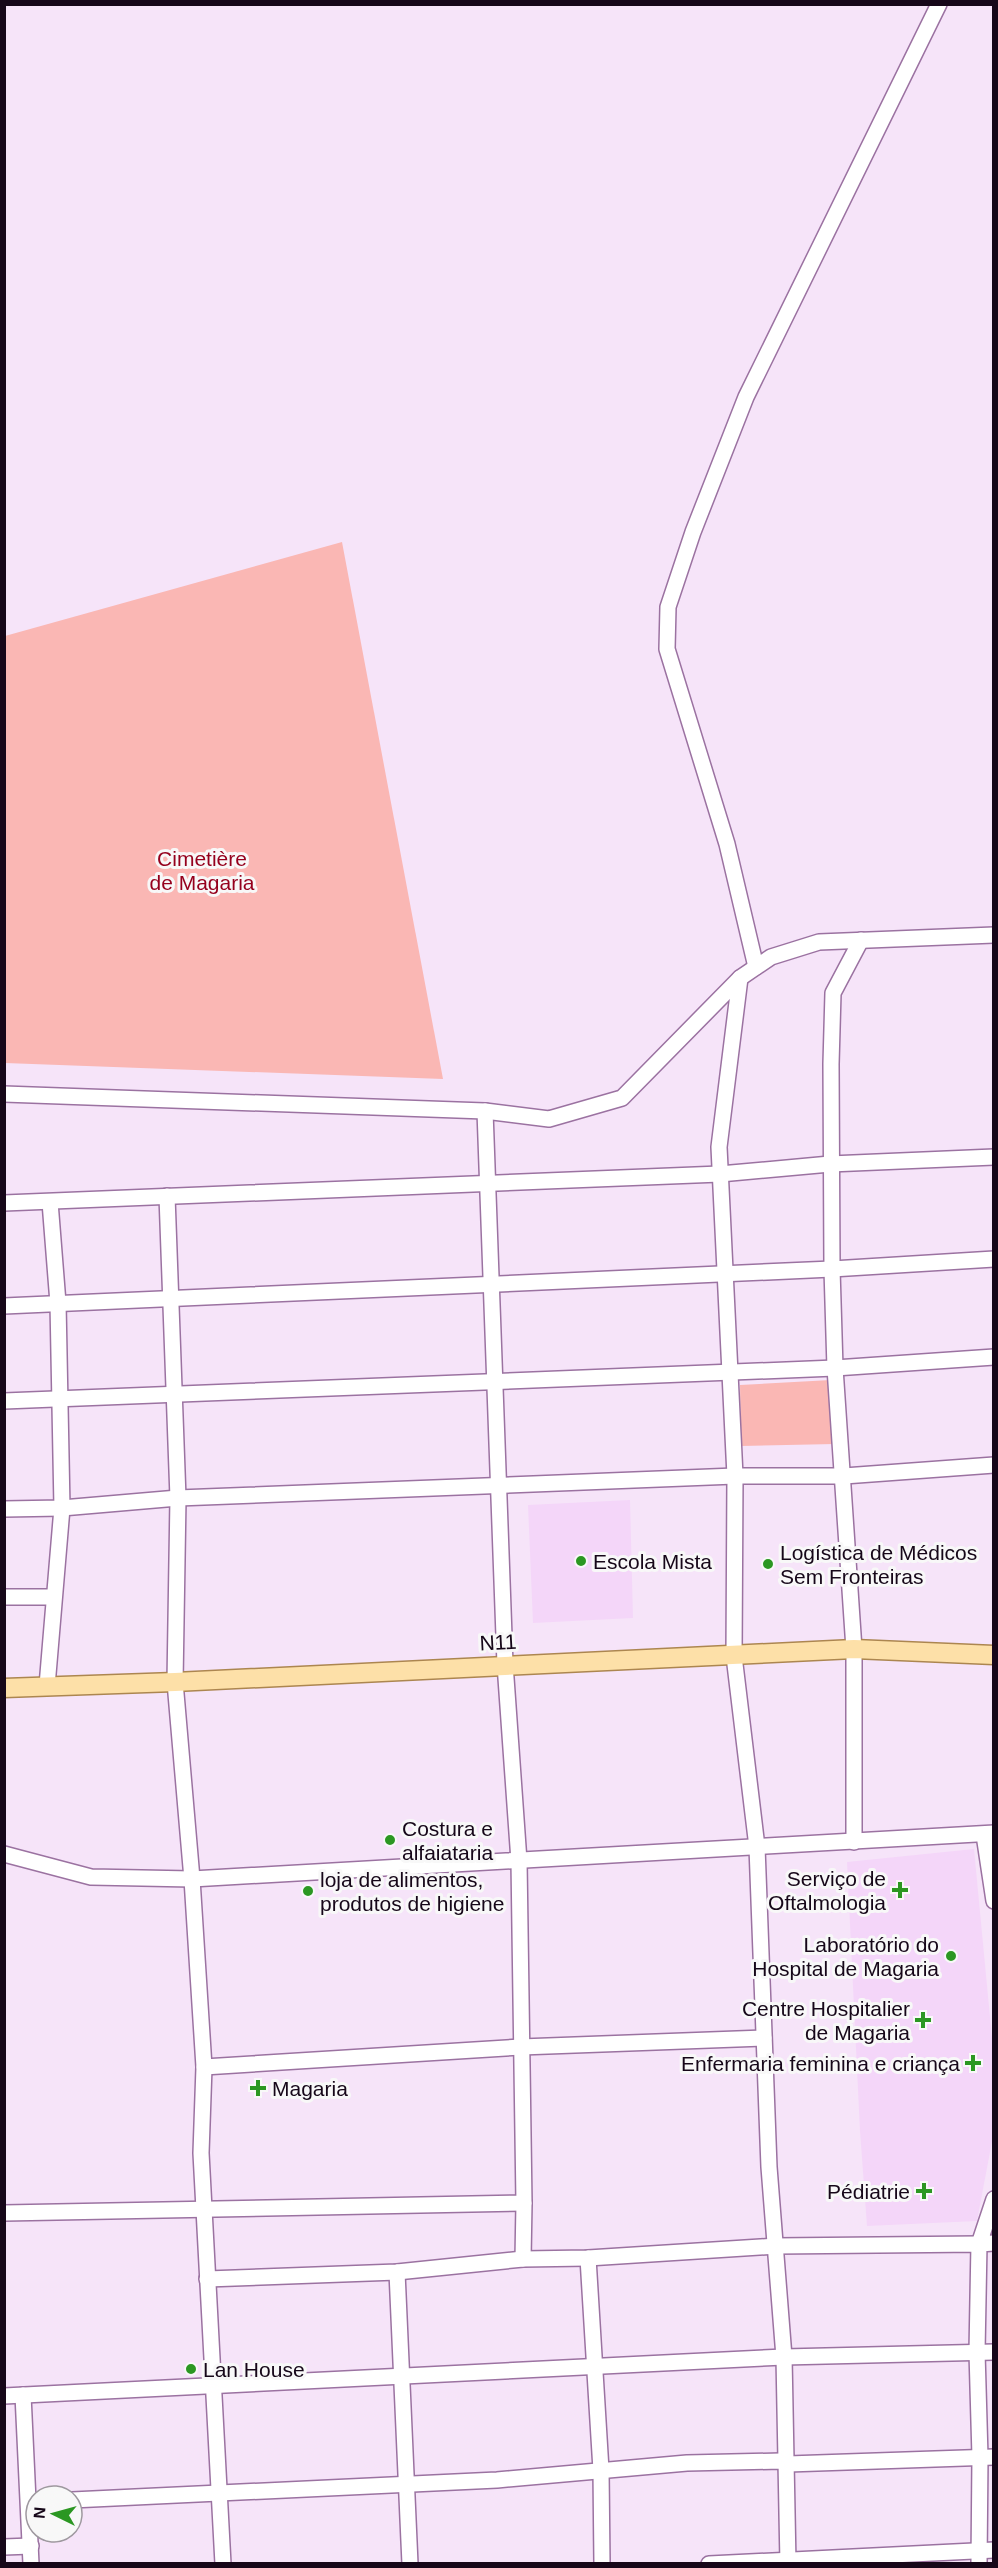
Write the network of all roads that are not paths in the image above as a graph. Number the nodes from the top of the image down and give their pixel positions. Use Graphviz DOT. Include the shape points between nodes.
graph roads {
  1 [pos="939,4"];
  2 [pos="993,935"];
  3 [pos="861,940"];
  4 [pos="756,967"];
  5 [pos="740,978"];
  6 [pos="4,1094"];
  7 [pos="485,1111"];
  8 [pos="993,1157"];
  9 [pos="830,1164"];
  10 [pos="720,1174"];
  11 [pos="489,1184"];
  12 [pos="167,1196"];
  13 [pos="50,1202"];
  14 [pos="4,1203"];
  15 [pos="993,1259"];
  16 [pos="832,1269"];
  17 [pos="725,1274"];
  18 [pos="492,1284"];
  19 [pos="171,1298"];
  20 [pos="57,1304"];
  21 [pos="4,1306"];
  22 [pos="993,1358"];
  23 [pos="835,1368"];
  24 [pos="730,1372"];
  25 [pos="496,1382"];
  26 [pos="174,1395"];
  27 [pos="58,1399"];
  28 [pos="4,1401"];
  29 [pos="993,1466"];
  30 [pos="735,1476"];
  31 [pos="844,1476"];
  32 [pos="500,1485"];
  33 [pos="178,1498"];
  34 [pos="62,1508"];
  35 [pos="4,1509"];
  36 [pos="4,1597"];
  37 [pos="53,1597"];
  38 [pos="855,1649"];
  39 [pos="734,1656"];
  40 [pos="993,1656"];
  41 [pos="505,1664"];
  42 [pos="175,1682"];
  43 [pos="47,1686"];
  44 [pos="4,1688"];
  45 [pos="989,1834"];
  46 [pos="854,1842"];
  47 [pos="757,1847"];
  48 [pos="4,1854"];
  49 [pos="519,1861"];
  50 [pos="192,1879"];
  51 [pos="993,1901"];
  52 [pos="764,2038"];
  53 [pos="521,2047"];
  54 [pos="204,2067"];
  55 [pos="993,2199"];
  56 [pos="524,2203"];
  57 [pos="204,2209"];
  58 [pos="4,2213"];
  59 [pos="986,2244"];
  60 [pos="776,2246"];
  61 [pos="588,2258"];
  62 [pos="523,2259"];
  63 [pos="397,2272"];
  64 [pos="207,2279"];
  65 [pos="976,2352"];
  66 [pos="993,2352"];
  67 [pos="784,2357"];
  68 [pos="595,2367"];
  69 [pos="402,2378"];
  70 [pos="214,2386"];
  71 [pos="23,2395"];
  72 [pos="4,2396"];
  73 [pos="987,2457"];
  74 [pos="788,2464"];
  75 [pos="601,2470"];
  76 [pos="31,2484"];
  77 [pos="407,2484"];
  78 [pos="220,2493"];
  79 [pos="84,2499"];
  80 [pos="31,2546"];
  81 [pos="4,2547"];
  82 [pos="984,2555"];
  83 [pos="788,2561"];
  84 [pos="32,2564"];
  85 [pos="223,2564"];
  86 [pos="410,2564"];
  87 [pos="602,2564"];
  88 [pos="709,2564"];
  1 -- 4 [label="street" via="746,398 668,607 667,649 727,844"];
  2 -- 3 [label="street"];
  3 -- 4 [label="street" via="819,942 771,957"];
  3 -- 9 [label="street" via="832,993"];
  4 -- 5 [label="street"];
  5 -- 7 [label="street" via="622,1098 549,1119"];
  5 -- 10 [label="street" via="726,1077"];
  6 -- 7 [label="street"];
  7 -- 11 [label="street"];
  8 -- 9 [label="street"];
  9 -- 10 [label="street"];
  9 -- 16 [label="street"];
  10 -- 11 [label="street"];
  10 -- 17 [label="street"];
  11 -- 12 [label="street"];
  11 -- 18 [label="street"];
  12 -- 13 [label="street"];
  12 -- 19 [label="street"];
  13 -- 14 [label="street"];
  13 -- 20 [label="street"];
  15 -- 16 [label="street"];
  16 -- 17 [label="street"];
  16 -- 23 [label="street"];
  17 -- 18 [label="street"];
  17 -- 24 [label="street"];
  18 -- 19 [label="street"];
  18 -- 25 [label="street"];
  19 -- 20 [label="street"];
  19 -- 26 [label="street"];
  20 -- 21 [label="street"];
  20 -- 27 [label="street"];
  22 -- 23 [label="street"];
  23 -- 24 [label="street"];
  23 -- 31 [label="street"];
  24 -- 25 [label="street"];
  24 -- 30 [label="street"];
  25 -- 26 [label="street"];
  25 -- 32 [label="street"];
  26 -- 27 [label="street"];
  26 -- 33 [label="street"];
  27 -- 28 [label="street"];
  27 -- 34 [label="street"];
  29 -- 31 [label="street"];
  30 -- 31 [label="street"];
  30 -- 32 [label="street"];
  30 -- 39 [label="street"];
  31 -- 38 [label="street"];
  32 -- 33 [label="street"];
  32 -- 41 [label="street"];
  33 -- 34 [label="street"];
  33 -- 42 [label="street"];
  34 -- 35 [label="street"];
  34 -- 37 [label="street"];
  36 -- 37 [label="street"];
  37 -- 43 [label="street"];
  38 -- 39 [label="main road, N11"];
  38 -- 40 [label="main road, N11"];
  38 -- 46 [label="street"];
  39 -- 41 [label="main road, N11"];
  39 -- 47 [label="street"];
  41 -- 42 [label="main road, N11"];
  41 -- 49 [label="street"];
  42 -- 43 [label="main road, N11"];
  42 -- 50 [label="street"];
  43 -- 44 [label="main road, N11"];
  45 -- 46 [label="street"];
  45 -- 51 [label="street"];
  46 -- 47 [label="street"];
  47 -- 49 [label="street"];
  47 -- 52 [label="street"];
  48 -- 50 [label="street" via="91,1877"];
  49 -- 50 [label="street"];
  49 -- 53 [label="street"];
  50 -- 54 [label="street"];
  52 -- 53 [label="street"];
  52 -- 60 [label="street"];
  53 -- 54 [label="street"];
  53 -- 56 [label="street"];
  54 -- 57 [label="street"];
  55 -- 59 [label="street"];
  56 -- 57 [label="street"];
  56 -- 62 [label="street"];
  57 -- 58 [label="street"];
  57 -- 64 [label="street"];
  59 -- 60 [label="street"];
  59 -- 65 [label="street"];
  60 -- 61 [label="street"];
  60 -- 67 [label="street"];
  61 -- 62 [label="street"];
  61 -- 68 [label="street"];
  62 -- 63 [label="street"];
  63 -- 64 [label="street"];
  63 -- 69 [label="street"];
  64 -- 70 [label="street"];
  65 -- 66 [label="street"];
  65 -- 67 [label="street"];
  65 -- 73 [label="street"];
  67 -- 68 [label="street"];
  67 -- 74 [label="street"];
  68 -- 69 [label="street"];
  68 -- 75 [label="street"];
  69 -- 70 [label="street"];
  69 -- 77 [label="street"];
  70 -- 71 [label="street"];
  70 -- 78 [label="street"];
  71 -- 72 [label="street"];
  71 -- 76 [label="street"];
  73 -- 74 [label="street"];
  73 -- 82 [label="street"];
  74 -- 75 [label="street" via="687,2463"];
  74 -- 83 [label="street"];
  75 -- 77 [label="street"];
  75 -- 87 [label="street"];
  77 -- 78 [label="street"];
  77 -- 86 [label="street"];
  78 -- 79 [label="street"];
  78 -- 85 [label="street"];
  80 -- 81 [label="street"];
  80 -- 84 [label="street"];
  82 -- 83 [label="street"];
  83 -- 88 [label="street"];
}
